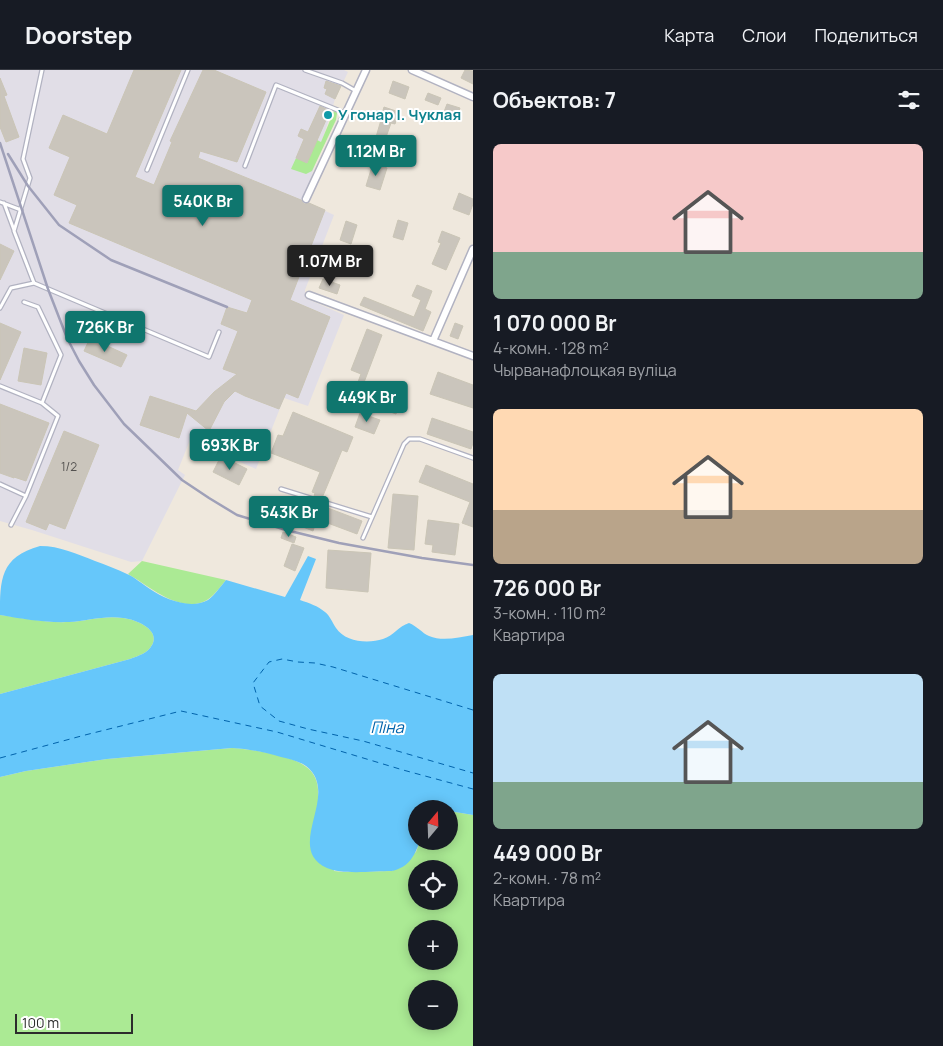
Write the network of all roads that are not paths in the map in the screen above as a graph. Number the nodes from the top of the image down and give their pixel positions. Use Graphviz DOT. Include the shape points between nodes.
graph roads {
  1 [pos="42,70"];
  2 [pos="188,70"];
  3 [pos="305,70"];
  4 [pos="366,70"];
  5 [pos="412,70"];
  6 [pos="356,91"];
  7 [pos="473,97"];
  8 [pos="345,113"];
  9 [pos="245,166"];
  10 [pos="147,170"];
  11 [pos="306,199"];
  12 [pos="2,203"];
  13 [pos="21,210"];
  14 [pos="14,231"];
  15 [pos="473,248"];
  16 [pos="34,283"];
  17 [pos="308,295"];
  18 [pos="24,302"];
  19 [pos="0,308"];
  20 [pos="219,332"];
  21 [pos="433,342"];
  22 [pos="473,356"];
  23 [pos="0,386"];
  24 [pos="42,403"];
  25 [pos="473,458"];
  26 [pos="0,484"];
  27 [pos="282,489"];
  28 [pos="26,496"];
  29 [pos="372,517"];
  30 [pos="11,525"];
  31 [pos="363,538"];
  1 -- 13 [label="lane" via="23,159 30,178"];
  2 -- 10 [label="lane"];
  3 -- 6 [label="lane"];
  4 -- 6 [label="street"];
  5 -- 7 [label="street"];
  6 -- 8 [label="street"];
  8 -- 9 [label="lane" via="276,85"];
  8 -- 11 [label="street"];
  12 -- 13 [label="lane"];
  12 -- 14 [label="lane"];
  13 -- 14 [label="lane"];
  14 -- 16 [label="lane"];
  15 -- 21 [label="street"];
  16 -- 19 [label="lane" via="11,288"];
  16 -- 20 [label="lane" via="209,357"];
  17 -- 21 [label="street"];
  18 -- 24 [label="lane" via="38,307 61,355"];
  21 -- 22 [label="street"];
  23 -- 24 [label="lane"];
  24 -- 28 [label="lane" via="58,416"];
  25 -- 29 [label="lane" via="420,439 409,439"];
  26 -- 28 [label="lane"];
  27 -- 29 [label="lane"];
  28 -- 30 [label="lane"];
  29 -- 31 [label="lane"];
}
